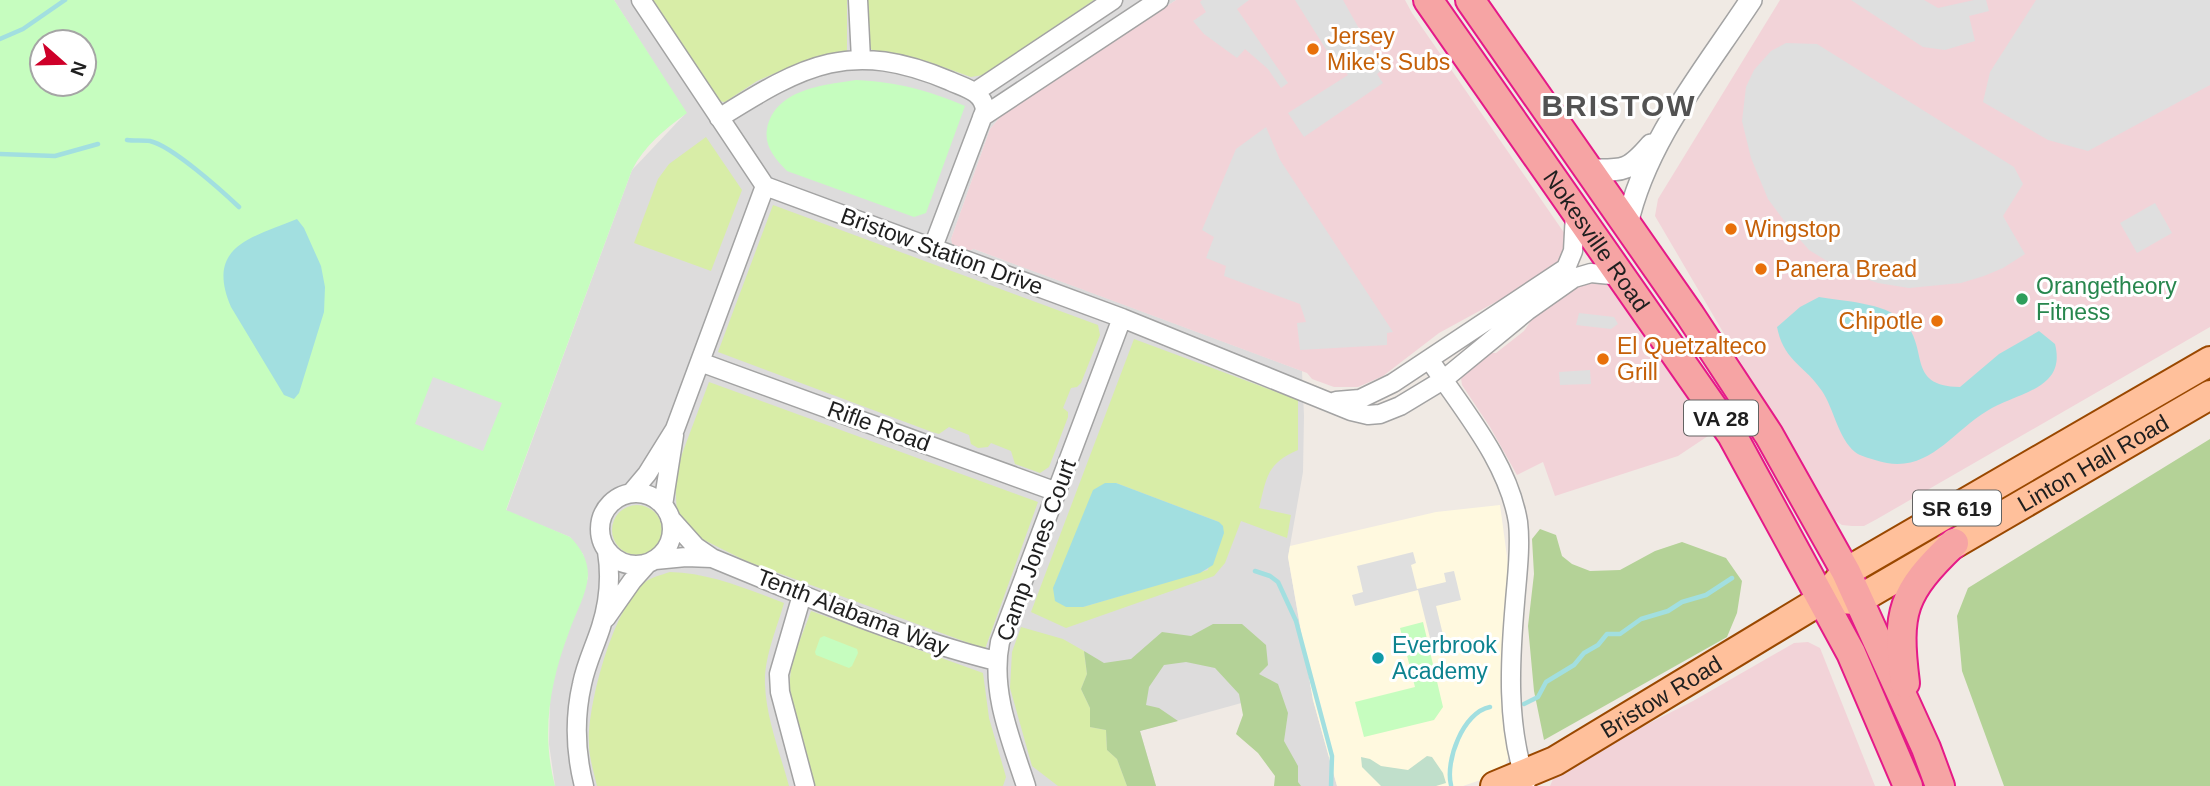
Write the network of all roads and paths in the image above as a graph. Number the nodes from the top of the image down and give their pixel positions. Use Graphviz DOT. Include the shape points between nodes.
graph roads {
  1 [pos="641,0"];
  2 [pos="858,0"];
  3 [pos="1113,0"];
  4 [pos="1159,0"];
  5 [pos="1428,0"];
  6 [pos="1470,0"];
  7 [pos="1751,0"];
  8 [pos="860,59"];
  9 [pos="975,92"];
  10 [pos="982,117"];
  11 [pos="719,118"];
  12 [pos="1669,125"];
  13 [pos="1588,170"];
  14 [pos="765,186"];
  15 [pos="1575,213"];
  16 [pos="1627,225"];
  17 [pos="933,247"];
  18 [pos="1621,276"];
  19 [pos="1122,318"];
  20 [pos="1429,359"];
  21 [pos="2210,361"];
  22 [pos="700,362"];
  23 [pos="1443,380"];
  24 [pos="2210,395"];
  25 [pos="1325,401"];
  26 [pos="675,429"];
  27 [pos="1057,492"];
  28 [pos="631,493"];
  29 [pos="667,512"];
  30 [pos="1954,543"];
  31 [pos="607,551"];
  32 [pos="712,558"];
  33 [pos="652,562"];
  34 [pos="1846,572"];
  35 [pos="802,595"];
  36 [pos="1823,599"];
  37 [pos="1858,600"];
  38 [pos="602,624"];
  39 [pos="996,661"];
  40 [pos="1908,710"];
  41 [pos="1526,781"];
  42 [pos="584,786"];
  43 [pos="805,786"];
  44 [pos="1026,786"];
  45 [pos="1495,786"];
  46 [pos="1908,786"];
  47 [pos="1940,786"];
  1 -- 11 [label="street"];
  2 -- 8 [label="street"];
  3 -- 9 [label="street"];
  4 -- 10 [label="street"];
  5 -- 15 [label="highway, Nokesville Road / VA 28"];
  6 -- 13 [label="highway, Nokesville Road / VA 28"];
  7 -- 12 [label="street"];
  8 -- 9 [label="street" via="907,66"];
  8 -- 11 [label="street" via="797,74"];
  9 -- 10 [label="street" via="984,103"];
  10 -- 17 [label="street"];
  11 -- 14 [label="street"];
  12 -- 13 [label="street" via="1627,169"];
  12 -- 16 [label="street" via="1635,192"];
  13 -- 16 [label="highway, Nokesville Road / VA 28"];
  14 -- 17 [label="street, Bristow Station Drive"];
  14 -- 22 [label="street"];
  15 -- 18 [label="highway, Nokesville Road / VA 28"];
  15 -- 20 [label="street, Bristow Station Drive" via="1573,251 1566,268"];
  16 -- 34 [label="highway, Nokesville Road / VA 28" via="1769,435"];
  17 -- 19 [label="street, Bristow Station Drive"];
  18 -- 23 [label="street, Bristow Station Drive" via="1591,273 1574,278"];
  18 -- 36 [label="highway, Nokesville Road / VA 28" via="1732,435"];
  19 -- 25 [label="street, Bristow Station Drive"];
  19 -- 27 [label="street, Camp Jones Court"];
  20 -- 23 [label="street"];
  20 -- 25 [label="street, Bristow Station Drive" via="1360,399"];
  21 -- 34 [label="main road, Linton Hall Road / SR 619"];
  22 -- 26 [label="street"];
  22 -- 27 [label="street, Rifle Road"];
  23 -- 25 [label="street, Bristow Station Drive" via="1380,414 1351,411"];
  23 -- 41 [label="street" via="1490,450 1518,523 1511,679"];
  24 -- 30 [label="main road, Linton Hall Road / SR 619"];
  26 -- 28 [label="street"];
  26 -- 29 [label="street"];
  27 -- 39 [label="street, Camp Jones Court"];
  28 -- 29 [label="street" via="654,498"];
  28 -- 31 [label="street" via="615,499 603,514 601,538"];
  29 -- 32 [label="street, Tenth Alabama Way" via="690,542"];
  29 -- 33 [label="street" via="671,539"];
  30 -- 37 [label="main road, Linton Hall Road / SR 619"];
  30 -- 40 [label="highway" via="1922,576 1904,611 1900,645"];
  31 -- 33 [label="street" via="624,564"];
  31 -- 38 [label="street" via="610,570"];
  32 -- 33 [label="street, Tenth Alabama Way"];
  32 -- 35 [label="street, Tenth Alabama Way"];
  33 -- 38 [label="street" via="632,581"];
  34 -- 36 [label="main road, Linton Hall Road / SR 619"];
  34 -- 37 [label="highway, Nokesville Road / VA 28"];
  35 -- 39 [label="street, Tenth Alabama Way"];
  35 -- 43 [label="street" via="779,674"];
  36 -- 37 [label="main road"];
  36 -- 41 [label="main road, Bristow Road / SR 619"];
  36 -- 46 [label="highway, Nokesville Road / VA 28"];
  37 -- 40 [label="highway, Nokesville Road / VA 28"];
  38 -- 42 [label="street" via="582,681 576,719"];
  39 -- 44 [label="street, Camp Jones Court" via="1000,703"];
  40 -- 47 [label="highway, Nokesville Road / VA 28"];
  41 -- 45 [label="main road, Bristow Road / SR 619"];
}
